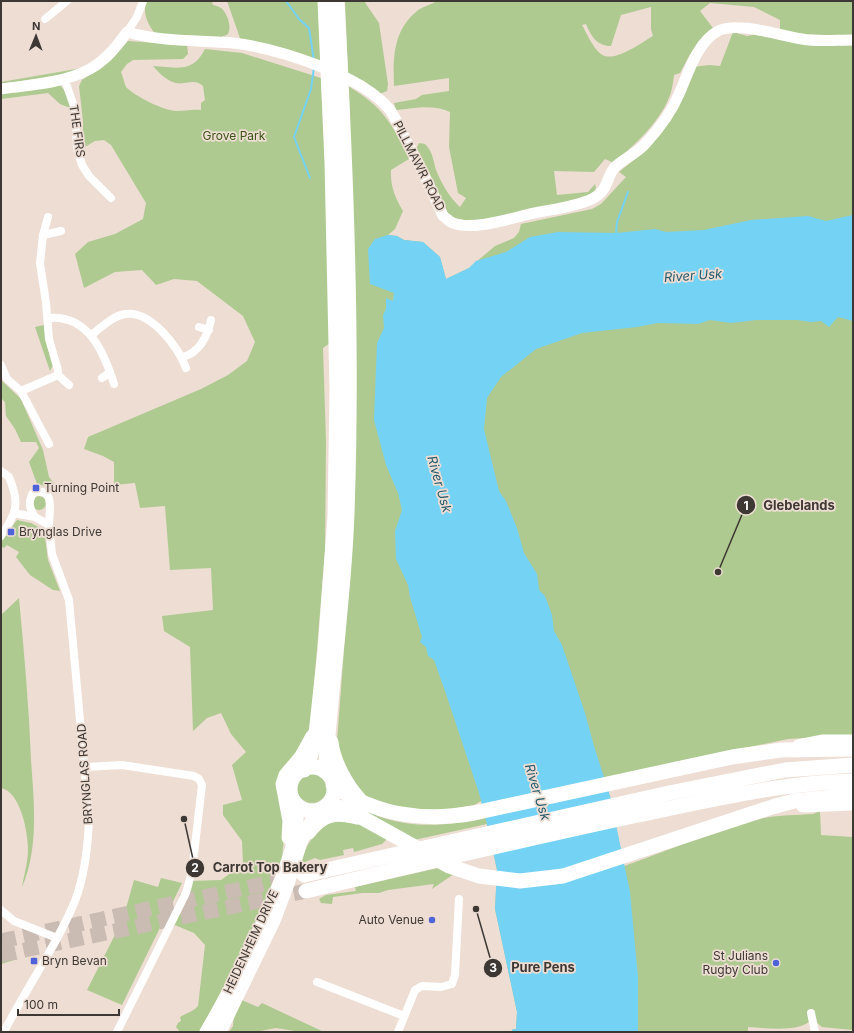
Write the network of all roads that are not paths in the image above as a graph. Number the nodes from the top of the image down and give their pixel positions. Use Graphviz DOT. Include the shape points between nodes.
graph roads {
  1 [pos="68,1"];
  2 [pos="143,1"];
  3 [pos="325,1"];
  4 [pos="337,1"];
  5 [pos="45,19"];
  6 [pos="127,32"];
  7 [pos="853,40"];
  8 [pos="64,78"];
  9 [pos="1,89"];
  10 [pos="112,198"];
  11 [pos="48,217"];
  12 [pos="61,231"];
  13 [pos="43,235"];
  14 [pos="48,318"];
  15 [pos="212,320"];
  16 [pos="199,327"];
  17 [pos="209,330"];
  18 [pos="91,335"];
  19 [pos="182,357"];
  20 [pos="1,365"];
  21 [pos="186,368"];
  22 [pos="110,372"];
  23 [pos="58,374"];
  24 [pos="102,378"];
  25 [pos="114,384"];
  26 [pos="69,385"];
  27 [pos="21,391"];
  28 [pos="49,444"];
  29 [pos="1,471"];
  30 [pos="14,513"];
  31 [pos="35,517"];
  32 [pos="49,525"];
  33 [pos="1,536"];
  34 [pos="323,722"];
  35 [pos="853,740"];
  36 [pos="853,749"];
  37 [pos="781,750"];
  38 [pos="853,765"];
  39 [pos="86,767"];
  40 [pos="304,770"];
  41 [pos="330,778"];
  42 [pos="853,781"];
  43 [pos="853,795"];
  44 [pos="296,804"];
  45 [pos="364,804"];
  46 [pos="853,805"];
  47 [pos="321,808"];
  48 [pos="755,813"];
  49 [pos="371,823"];
  50 [pos="301,842"];
  51 [pos="286,864"];
  52 [pos="304,875"];
  53 [pos="306,891"];
  54 [pos="459,900"];
  55 [pos="1,910"];
  56 [pos="57,938"];
  57 [pos="317,982"];
  58 [pos="232,1006"];
  59 [pos="811,1013"];
  60 [pos="404,1016"];
  61 [pos="4,1032"];
  62 [pos="117,1032"];
  63 [pos="206,1032"];
  64 [pos="220,1032"];
  65 [pos="224,1032"];
  66 [pos="398,1032"];
  67 [pos="815,1032"];
  1 -- 5 [label="street"];
  2 -- 6 [label="street" via="137,17"];
  3 -- 34 [label="highway" via="332,162 337,390 335,516 325,651"];
  4 -- 34 [label="highway" via="347,243 349,416 347,514"];
  6 -- 7 [label="street, PILLMAWR ROAD" via="152,38 234,43 288,56 364,87 379,98 396,119 444,216 452,223 476,225 582,203 603,192 615,167 645,144 671,108 691,64 711,36 720,30 767,30 803,40"];
  6 -- 8 [label="street" via="114,50 91,69"];
  8 -- 9 [label="street"];
  8 -- 10 [label="street, THE FIRS" via="75,108 77,148 82,164 89,176"];
  11 -- 13 [label="street"];
  12 -- 13 [label="street"];
  13 -- 14 [label="street" via="40,263"];
  14 -- 18 [label="street" via="59,317 73,322"];
  14 -- 23 [label="street" via="49,339 58,365"];
  15 -- 17 [label="street"];
  16 -- 17 [label="street"];
  17 -- 19 [label="street" via="205,339 193,352"];
  18 -- 19 [label="street" via="118,316 138,316 150,321 160,330"];
  18 -- 22 [label="street"];
  19 -- 21 [label="street"];
  20 -- 27 [label="street" via="7,379"];
  22 -- 24 [label="street"];
  22 -- 25 [label="street"];
  23 -- 26 [label="street"];
  23 -- 27 [label="street"];
  27 -- 28 [label="street"];
  29 -- 30 [label="street" via="9,477 14,488 17,500"];
  30 -- 31 [label="street"];
  30 -- 33 [label="street"];
  31 -- 32 [label="street"];
  31 -- 32 [label="street, BRYNGLAS ROAD" via="31,511 30,499 33,493 40,491 46,493 51,507"];
  32 -- 39 [label="street, BRYNGLAS ROAD" via="52,554 69,600"];
  34 -- 40 [label="highway"];
  34 -- 41 [label="highway"];
  34 -- 45 [label="highway" via="334,756 352,790"];
  34 -- 51 [label="main road" via="285,775 282,784 289,821"];
  35 -- 37 [label="street" via="823,740"];
  36 -- 37 [label="highway"];
  37 -- 45 [label="highway" via="732,757 456,816 421,818 380,810"];
  38 -- 52 [label="highway" via="785,770 669,793"];
  39 -- 56 [label="street, BRYNGLAS ROAD" via="90,818 88,848 75,900"];
  39 -- 62 [label="street" via="128,766 194,776 202,785 192,871 186,893"];
  40 -- 41 [label="highway" via="315,768"];
  40 -- 44 [label="highway" via="292,782 291,793"];
  41 -- 45 [label="highway" via="349,796"];
  41 -- 47 [label="highway" via="333,796"];
  42 -- 53 [label="highway" via="795,784 671,808"];
  43 -- 48 [label="highway" via="794,801"];
  44 -- 47 [label="highway" via="305,810"];
  44 -- 51 [label="main road, HEIDENHEIM DRIVE" via="298,819"];
  46 -- 48 [label="street" via="801,807"];
  47 -- 49 [label="highway" via="343,808"];
  47 -- 50 [label="main road, HEIDENHEIM DRIVE"];
  48 -- 49 [label="highway" via="563,876 520,881 479,876 455,868"];
  49 -- 50 [label="main road" via="347,815 335,815 317,823"];
  50 -- 58 [label="main road, HEIDENHEIM DRIVE" via="274,921"];
  51 -- 63 [label="main road, HEIDENHEIM DRIVE" via="258,931"];
  54 -- 60 [label="street" via="455,975 452,984 422,986 415,990"];
  55 -- 56 [label="street" via="14,921"];
  56 -- 61 [label="street, BRYNGLAS ROAD"];
  57 -- 60 [label="street"];
  58 -- 64 [label="main road, HEIDENHEIM DRIVE"];
  58 -- 65 [label="street"];
  59 -- 67 [label="street"];
  60 -- 66 [label="street"];
}
